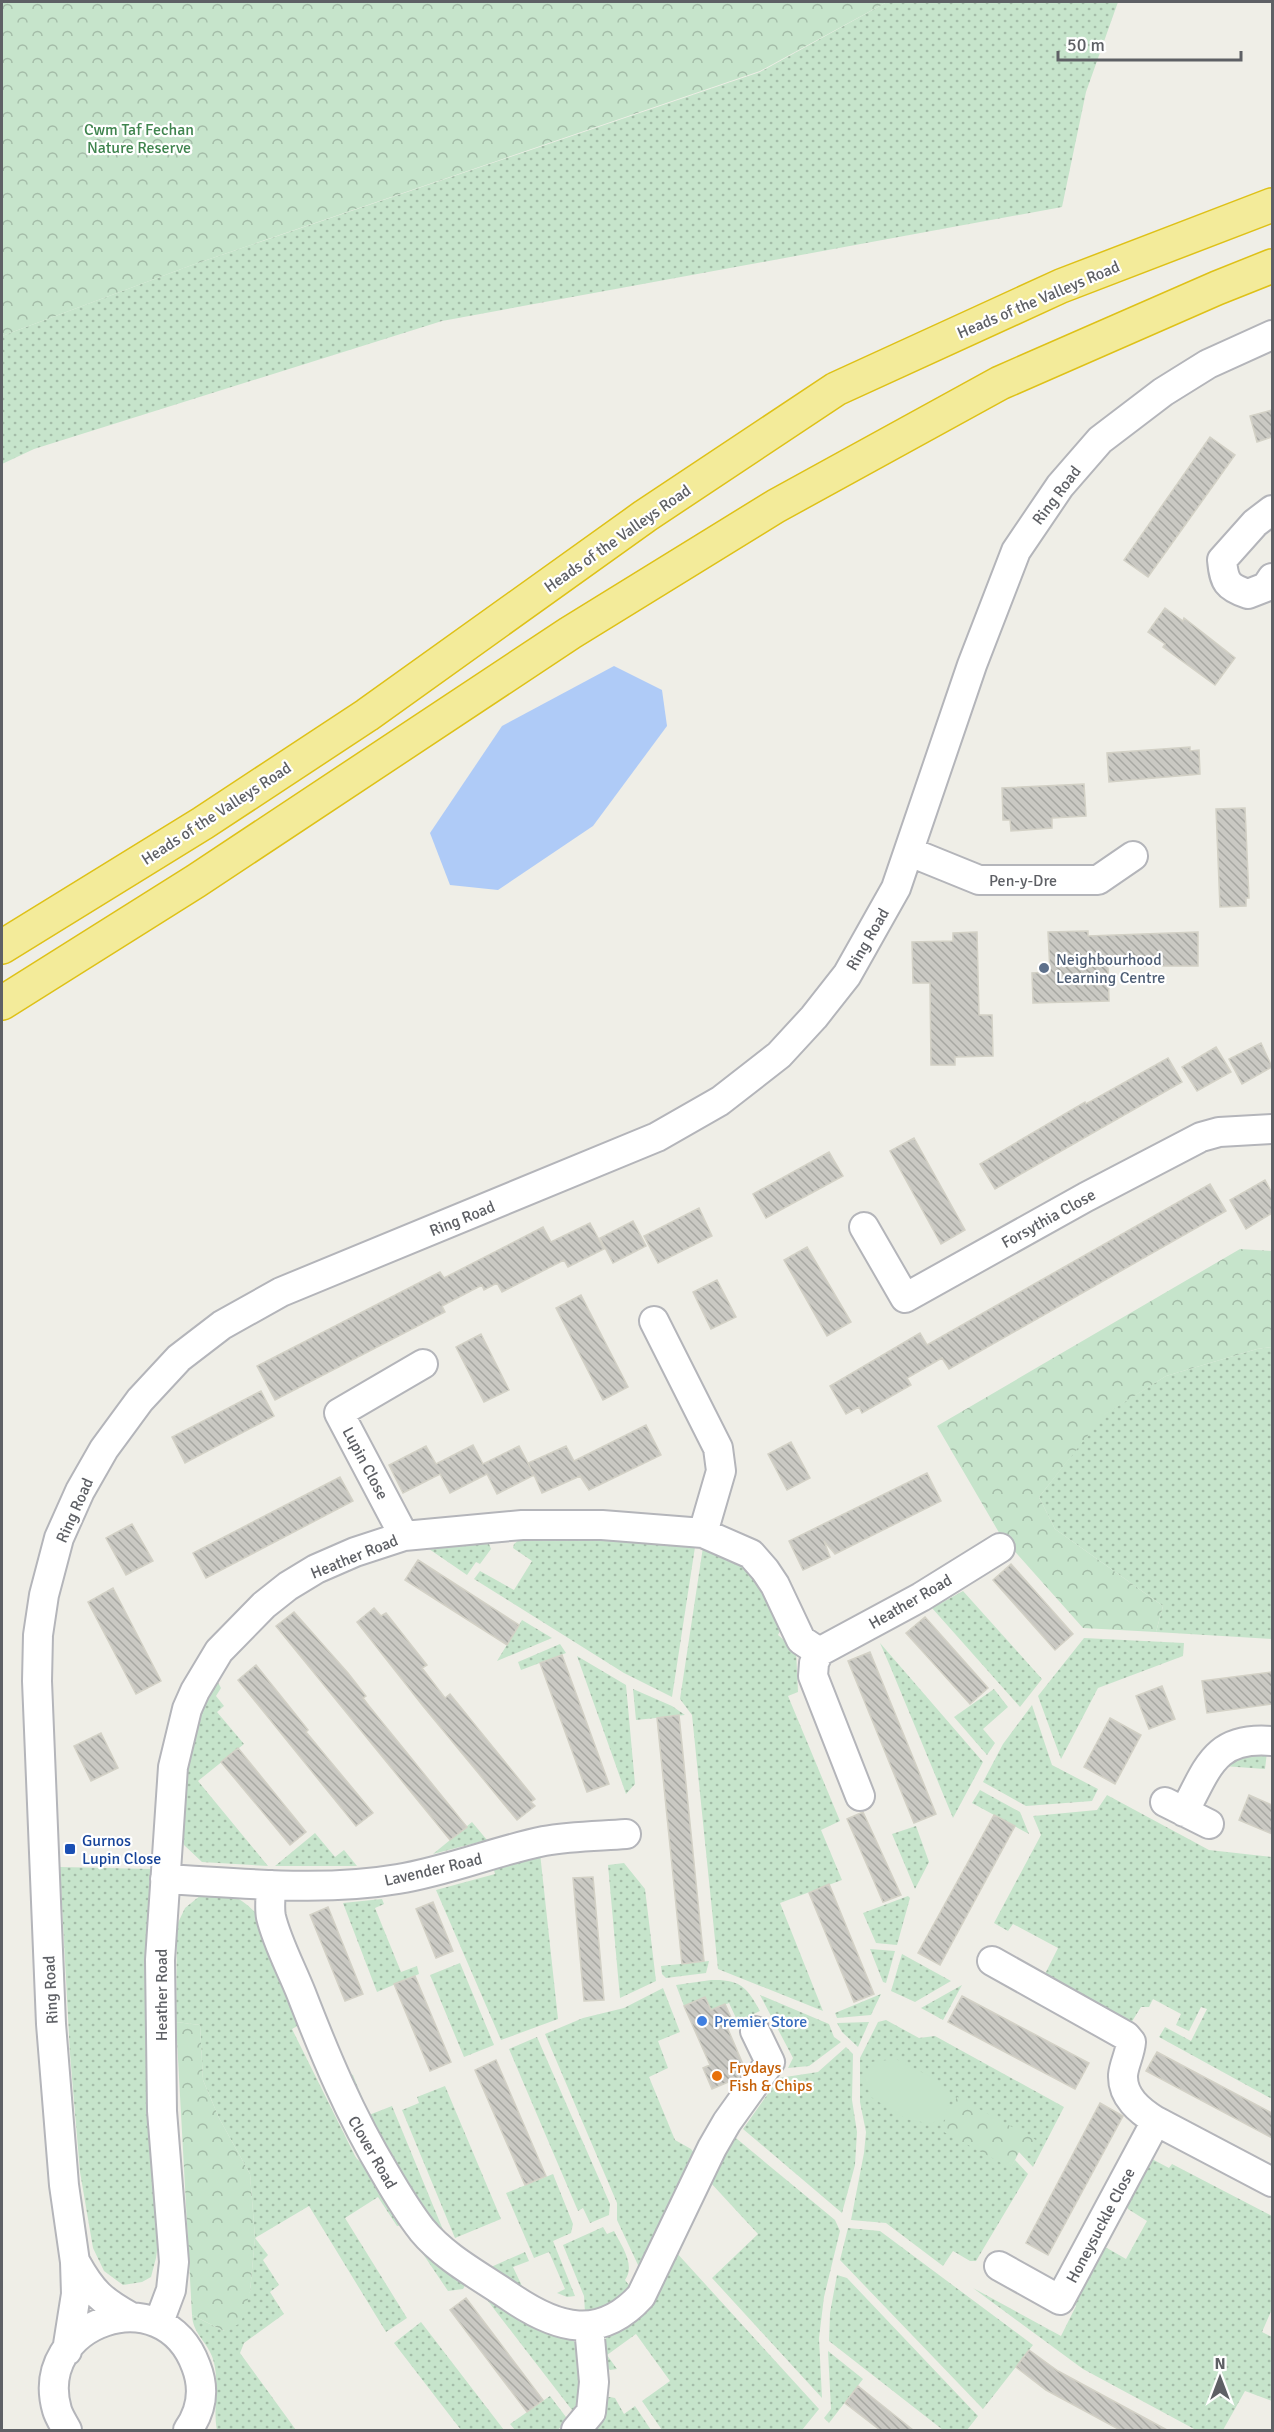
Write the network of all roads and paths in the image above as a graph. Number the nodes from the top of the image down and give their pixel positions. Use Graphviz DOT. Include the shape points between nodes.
graph roads {
  1 [pos="1272,205"];
  2 [pos="1272,266"];
  3 [pos="1272,335"];
  4 [pos="1272,510"];
  5 [pos="1272,578"];
  6 [pos="910,852"];
  7 [pos="1133,856"];
  8 [pos="2,947"];
  9 [pos="2,1003"];
  10 [pos="1272,1130"];
  11 [pos="864,1227"];
  12 [pos="654,1321"];
  13 [pos="423,1364"];
  14 [pos="703,1533"];
  15 [pos="404,1536"];
  16 [pos="1000,1548"];
  17 [pos="819,1652"];
  18 [pos="1272,1741"];
  19 [pos="860,1796"];
  20 [pos="1186,1813"];
  21 [pos="626,1834"];
  22 [pos="165,1879"];
  23 [pos="271,1885"];
  24 [pos="992,1961"];
  25 [pos="755,2031"];
  26 [pos="1156,2121"];
  27 [pos="1272,2182"];
  28 [pos="75,2262"];
  29 [pos="999,2266"];
  30 [pos="131,2317"];
  31 [pos="159,2322"];
  32 [pos="589,2327"];
  33 [pos="67,2351"];
  34 [pos="56,2397"];
  35 [pos="48,2430"];
  36 [pos="67,2430"];
  37 [pos="188,2430"];
  38 [pos="576,2430"];
  1 -- 8 [label="highway, Heads of the Valleys Road" via="1060,286 836,389 645,516 357,721 203,823"];
  2 -- 9 [label="highway" via="1000,382 776,506 570,633 196,881"];
  3 -- 6 [label="street, Ring Road" via="1208,364 1163,392 1100,440 1060,486 1016,551 972,665"];
  4 -- 5 [label="street" via="1222,560 1223,575 1232,589 1248,594 1266,587"];
  6 -- 7 [label="street, Pen-y-Dre" via="979,880 1098,880"];
  6 -- 28 [label="street, Ring Road" via="896,888 847,975 779,1055 720,1101 657,1137 281,1293 222,1325 179,1358 140,1400 104,1449 59,1538 38,1635 51,2024 64,2185"];
  10 -- 11 [label="street, Forsythia Close" via="1219,1132 1201,1137 905,1298"];
  12 -- 14 [label="street" via="718,1448 721,1471"];
  13 -- 15 [label="street, Lupin Close" via="339,1413"];
  14 -- 15 [label="street, Heather Road" via="602,1525 522,1525"];
  14 -- 17 [label="street, Heather Road" via="751,1554 775,1585 801,1640"];
  15 -- 22 [label="street, Heather Road" via="316,1569 288,1586 219,1651 195,1691 173,1767"];
  16 -- 17 [label="street, Heather Road" via="921,1597"];
  17 -- 19 [label="street" via="813,1676"];
  18 -- 20 [label="street" via="1232,1744 1214,1758"];
  21 -- 23 [label="street, Lavender Road" via="545,1841 397,1880"];
  22 -- 23 [label="street, Lavender Road"];
  22 -- 31 [label="street, Heather Road" via="160,1960 162,2111 174,2262 171,2290"];
  23 -- 32 [label="street, Clover Road" via="271,1915 329,2065 365,2140 404,2206 445,2253 524,2306 558,2322"];
  24 -- 26 [label="street" via="1126,2036 1131,2042 1124,2086 1140,2111"];
  25 -- 32 [label="street, Clover Road" via="770,2062 712,2148 642,2295 613,2320"];
  26 -- 27 [label="street"];
  26 -- 29 [label="street, Honeysuckle Close" via="1060,2300"];
  28 -- 30 [label="street, Ring Road" via="89,2287"];
  28 -- 33 [label="street, Ring Road" via="76,2294"];
  30 -- 31 [label="street"];
  30 -- 33 [label="street" via="116,2317 92,2326"];
  31 -- 37 [label="street" via="190,2349 202,2382 198,2416"];
  32 -- 38 [label="street" via="594,2382 591,2412"];
  33 -- 34 [label="street" via="60,2362"];
  34 -- 35 [label="street"];
  34 -- 36 [label="street"];
}
